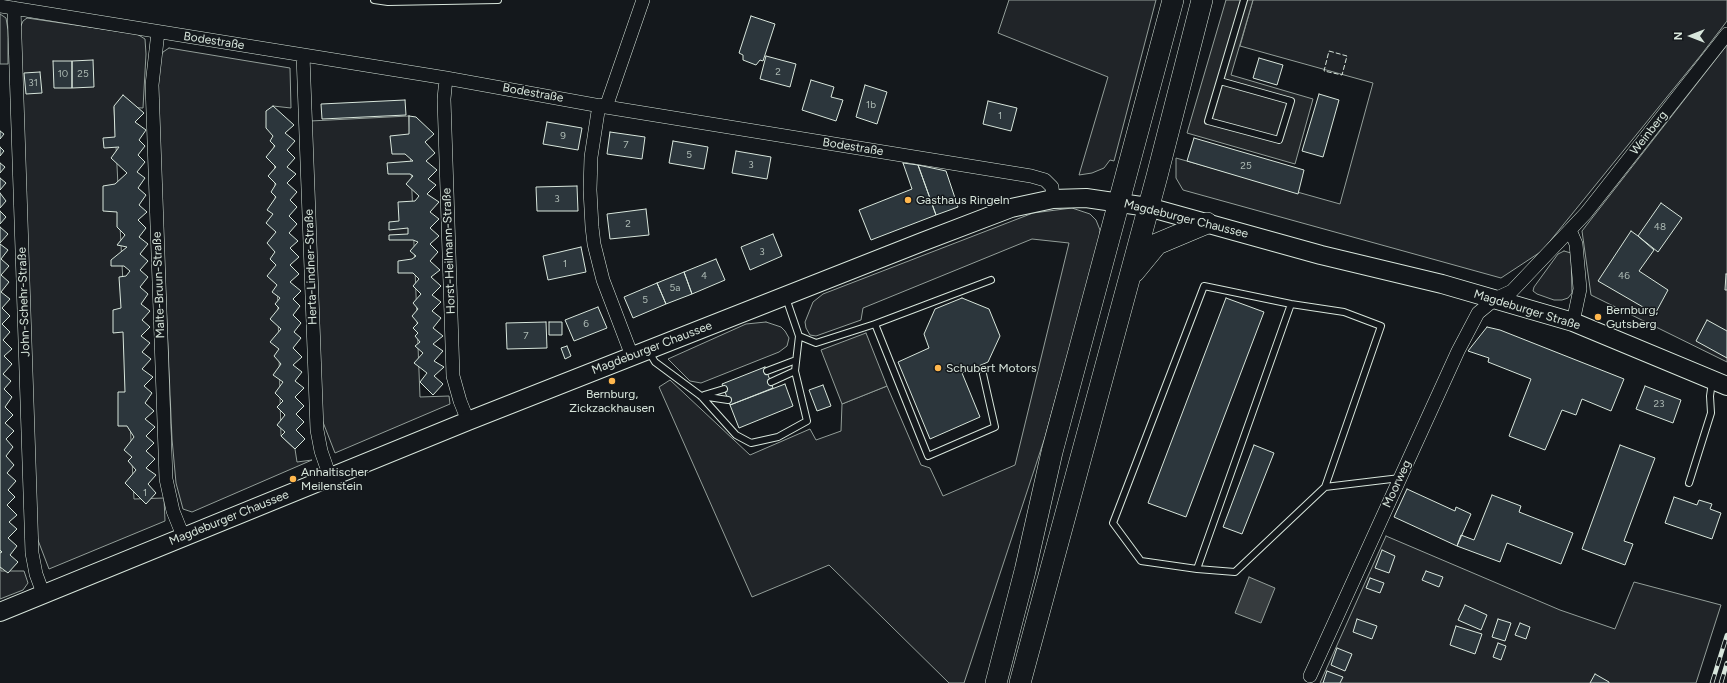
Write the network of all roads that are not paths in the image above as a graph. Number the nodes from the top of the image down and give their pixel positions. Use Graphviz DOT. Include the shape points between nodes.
graph roads {
  1 [pos="374,0"];
  2 [pos="498,0"];
  3 [pos="643,0"];
  4 [pos="1172,0"];
  5 [pos="1202,0"];
  6 [pos="1244,0"];
  7 [pos="0,6"];
  8 [pos="14,8"];
  9 [pos="158,32"];
  10 [pos="1727,34"];
  11 [pos="303,55"];
  12 [pos="446,78"];
  13 [pos="1220,81"];
  14 [pos="602,106"];
  15 [pos="1053,199"];
  16 [pos="1119,202"];
  17 [pos="1148,207"];
  18 [pos="1207,223"];
  19 [pos="1570,230"];
  20 [pos="1321,255"];
  21 [pos="1129,279"];
  22 [pos="991,280"];
  23 [pos="785,296"];
  24 [pos="1495,299"];
  25 [pos="1291,304"];
  26 [pos="1573,322"];
  27 [pos="875,324"];
  28 [pos="799,336"];
  29 [pos="640,353"];
  30 [pos="796,360"];
  31 [pos="766,371"];
  32 [pos="795,371"];
  33 [pos="983,374"];
  34 [pos="771,382"];
  35 [pos="1720,383"];
  36 [pos="724,390"];
  37 [pos="701,396"];
  38 [pos="728,400"];
  39 [pos="468,421"];
  40 [pos="330,477"];
  41 [pos="1400,478"];
  42 [pos="1689,483"];
  43 [pos="1326,487"];
  44 [pos="183,536"];
  45 [pos="1197,569"];
  46 [pos="44,593"];
  47 [pos="0,612"];
  48 [pos="1310,676"];
  49 [pos="996,683"];
  50 [pos="1020,683"];
  1 -- 2 [label="lane"];
  3 -- 14 [label="street"];
  4 -- 16 [label="main road"];
  5 -- 17 [label="main road"];
  6 -- 13 [label="lane"];
  7 -- 8 [label="street, Bodestraße"];
  8 -- 9 [label="street, Bodestraße"];
  8 -- 46 [label="street, John-Schehr-Straße" via="32,552 36,574"];
  9 -- 11 [label="street, Bodestraße"];
  9 -- 44 [label="street, Malte-Bruun-Straße" via="152,85 166,479 173,511"];
  10 -- 19 [label="street, Weinberg"];
  11 -- 12 [label="street, Bodestraße"];
  11 -- 40 [label="street, Herta-Lindner-Straße" via="317,430"];
  12 -- 14 [label="street, Bodestraße"];
  12 -- 39 [label="street, Horst-Heilmann-Straße" via="444,99 453,376"];
  13 -- 13 [label="lane" via="1208,121 1279,140 1291,101"];
  14 -- 15 [label="street, Bodestraße" via="1031,176 1045,180 1052,187"];
  14 -- 29 [label="street" via="591,157 592,227 603,280"];
  15 -- 16 [label="main road, Magdeburger Chaussee" via="1086,198"];
  15 -- 23 [label="main road, Magdeburger Chaussee" via="985,217"];
  16 -- 17 [label="main road, Magdeburger Chaussee"];
  16 -- 49 [label="main road" via="1054,445"];
  17 -- 18 [label="main road, Magdeburger Chaussee"];
  17 -- 21 [label="main road"];
  18 -- 20 [label="main road, Magdeburger Chaussee"];
  18 -- 21 [label="main road" via="1157,244"];
  19 -- 24 [label="street, Weinberg" via="1512,291"];
  19 -- 26 [label="street" via="1576,244 1580,289"];
  20 -- 24 [label="main road, Magdeburger Straße" via="1385,269"];
  21 -- 50 [label="main road"];
  22 -- 27 [label="lane"];
  23 -- 28 [label="lane"];
  23 -- 29 [label="main road, Magdeburger Chaussee"];
  24 -- 26 [label="main road, Magdeburger Straße"];
  24 -- 41 [label="street, Moorweg" via="1472,321"];
  25 -- 43 [label="lane" via="1344,312 1381,326"];
  25 -- 45 [label="lane"];
  25 -- 45 [label="lane" via="1204,286 1113,524 1141,561"];
  26 -- 35 [label="main road, Magdeburger Straße"];
  27 -- 28 [label="lane" via="816,343"];
  27 -- 33 [label="lane" via="928,456 995,427"];
  28 -- 30 [label="lane"];
  29 -- 37 [label="lane"];
  29 -- 39 [label="main road, Magdeburger Chaussee"];
  30 -- 31 [label="lane"];
  30 -- 32 [label="lane"];
  32 -- 34 [label="lane"];
  32 -- 37 [label="lane" via="807,421 778,437 751,443 736,435"];
  35 -- 42 [label="lane" via="1710,396 1711,413"];
  36 -- 37 [label="lane"];
  37 -- 38 [label="lane"];
  39 -- 40 [label="main road, Magdeburger Chaussee"];
  40 -- 44 [label="main road, Magdeburger Chaussee"];
  41 -- 43 [label="lane"];
  41 -- 48 [label="street, Moorweg"];
  43 -- 45 [label="lane" via="1235,572"];
  44 -- 46 [label="main road, Magdeburger Chaussee"];
  46 -- 47 [label="main road, Magdeburger Chaussee"];
}
